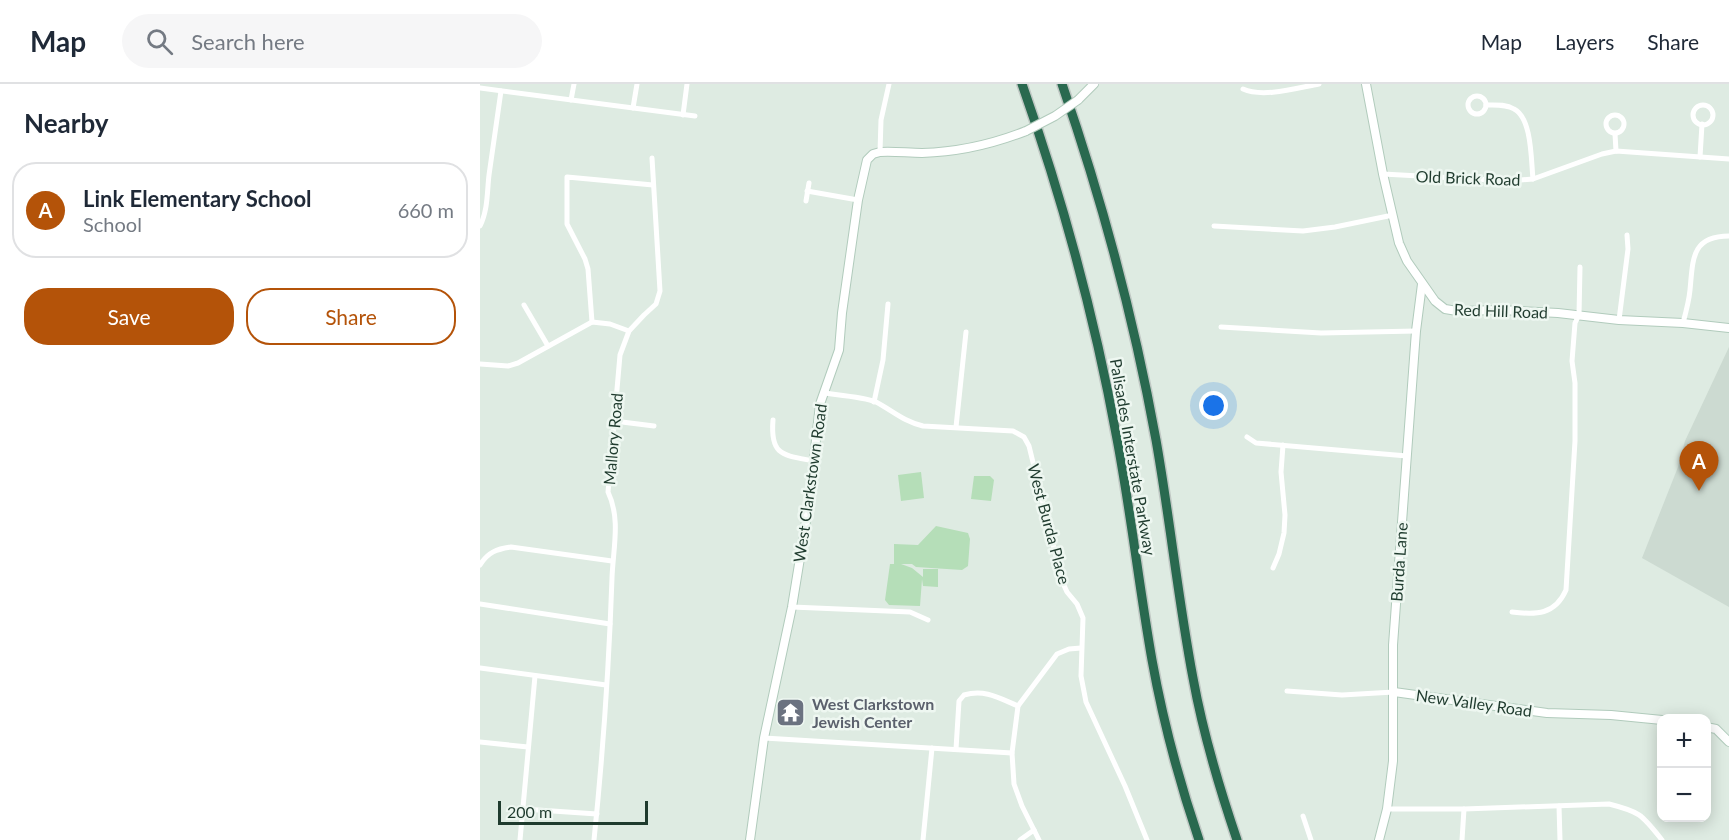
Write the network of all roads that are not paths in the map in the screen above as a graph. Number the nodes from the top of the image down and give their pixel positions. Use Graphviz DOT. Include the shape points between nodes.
graph roads {
  1 [pos="574,84"];
  2 [pos="637,84"];
  3 [pos="687,84"];
  4 [pos="890,84"];
  5 [pos="1022,84"];
  6 [pos="1062,84"];
  7 [pos="1094,84"];
  8 [pos="1319,84"];
  9 [pos="1366,84"];
  10 [pos="480,88"];
  11 [pos="1243,89"];
  12 [pos="501,91"];
  13 [pos="571,100"];
  14 [pos="1486,105"];
  15 [pos="633,108"];
  16 [pos="683,115"];
  17 [pos="695,116"];
  18 [pos="1702,124"];
  19 [pos="1615,134"];
  20 [pos="1616,151"];
  21 [pos="880,152"];
  22 [pos="1700,157"];
  23 [pos="652,158"];
  24 [pos="1729,159"];
  25 [pos="1383,174"];
  26 [pos="480,178"];
  27 [pos="489,179"];
  28 [pos="1533,179"];
  29 [pos="809,183"];
  30 [pos="653,185"];
  31 [pos="807,191"];
  32 [pos="858,200"];
  33 [pos="806,201"];
  34 [pos="1393,215"];
  35 [pos="480,226"];
  36 [pos="1214,226"];
  37 [pos="1627,235"];
  38 [pos="1729,236"];
  39 [pos="1580,267"];
  40 [pos="1422,284"];
  41 [pos="888,304"];
  42 [pos="524,305"];
  43 [pos="1579,315"];
  44 [pos="1619,320"];
  45 [pos="592,322"];
  46 [pos="1683,323"];
  47 [pos="1221,327"];
  48 [pos="1729,328"];
  49 [pos="630,331"];
  50 [pos="1416,331"];
  51 [pos="966,332"];
  52 [pos="548,346"];
  53 [pos="480,364"];
  54 [pos="824,393"];
  55 [pos="874,402"];
  56 [pos="773,420"];
  57 [pos="614,421"];
  58 [pos="654,426"];
  59 [pos="956,427"];
  60 [pos="1247,437"];
  61 [pos="1283,445"];
  62 [pos="1407,456"];
  63 [pos="813,461"];
  64 [pos="612,561"];
  65 [pos="480,565"];
  66 [pos="1273,568"];
  67 [pos="480,604"];
  68 [pos="792,607"];
  69 [pos="1512,612"];
  70 [pos="928,620"];
  71 [pos="610,624"];
  72 [pos="1081,648"];
  73 [pos="480,668"];
  74 [pos="535,676"];
  75 [pos="606,685"];
  76 [pos="1287,691"];
  77 [pos="1394,692"];
  78 [pos="1018,706"];
  79 [pos="1657,720"];
  80 [pos="1711,728"];
  81 [pos="764,738"];
  82 [pos="480,742"];
  83 [pos="1729,742"];
  84 [pos="528,747"];
  85 [pos="932,748"];
  86 [pos="956,749"];
  87 [pos="1012,753"];
  88 [pos="1559,806"];
  89 [pos="523,809"];
  90 [pos="1387,809"];
  91 [pos="1464,809"];
  92 [pos="597,814"];
  93 [pos="1303,816"];
  94 [pos="1034,830"];
  95 [pos="520,840"];
  96 [pos="594,840"];
  97 [pos="750,840"];
  98 [pos="923,840"];
  99 [pos="1020,840"];
  100 [pos="1039,840"];
  101 [pos="1147,840"];
  102 [pos="1199,840"];
  103 [pos="1236,840"];
  104 [pos="1311,840"];
  105 [pos="1379,840"];
  106 [pos="1462,840"];
  107 [pos="1560,840"];
  108 [pos="1662,840"];
  1 -- 13 [label="street"];
  2 -- 15 [label="street"];
  3 -- 16 [label="street"];
  4 -- 21 [label="street" via="881,120"];
  5 -- 102 [label="highway, Palisades Interstate Parkway" via="1061,204 1095,330 1119,448 1159,695"];
  6 -- 103 [label="highway, Palisades Interstate Parkway" via="1101,205 1134,331 1158,450 1197,698"];
  7 -- 21 [label="street, bridge" via="1055,116 994,142 923,153"];
  8 -- 11 [label="street" via="1264,92"];
  9 -- 25 [label="street, Red Hill Road"];
  10 -- 12 [label="street"];
  12 -- 13 [label="street"];
  12 -- 27 [label="street"];
  13 -- 15 [label="street"];
  14 -- 28 [label="street" via="1505,106 1523,116"];
  15 -- 16 [label="street"];
  16 -- 17 [label="street"];
  18 -- 22 [label="street"];
  19 -- 20 [label="street"];
  20 -- 22 [label="street, Old Brick Road"];
  20 -- 28 [label="street, Old Brick Road"];
  21 -- 32 [label="street, West Clarkstown Road" via="867,160"];
  22 -- 24 [label="street, Old Brick Road"];
  23 -- 30 [label="street, Mallory Road"];
  25 -- 28 [label="street, Old Brick Road"];
  25 -- 34 [label="street, Red Hill Road"];
  26 -- 27 [label="street"];
  27 -- 35 [label="street"];
  29 -- 31 [label="street"];
  30 -- 45 [label="street" via="567,177 567,224 588,269"];
  30 -- 49 [label="street, Mallory Road" via="660,291 656,304"];
  31 -- 32 [label="street"];
  31 -- 33 [label="street"];
  32 -- 54 [label="street, West Clarkstown Road" via="839,350"];
  34 -- 36 [label="street" via="1303,231"];
  34 -- 40 [label="street, Red Hill Road" via="1399,243"];
  37 -- 44 [label="street"];
  38 -- 46 [label="street" via="1707,240 1696,250"];
  39 -- 43 [label="street"];
  40 -- 43 [label="street, Red Hill Road" via="1445,309"];
  40 -- 50 [label="street, Burda Lane"];
  41 -- 55 [label="street"];
  42 -- 52 [label="street"];
  43 -- 44 [label="street, Red Hill Road"];
  43 -- 69 [label="street" via="1572,361 1575,441 1566,590 1548,611"];
  44 -- 46 [label="street, Red Hill Road"];
  45 -- 49 [label="street"];
  45 -- 52 [label="street"];
  46 -- 48 [label="street, Red Hill Road"];
  47 -- 50 [label="street" via="1321,333"];
  49 -- 57 [label="street, Mallory Road" via="620,355"];
  50 -- 62 [label="street, Burda Lane"];
  51 -- 59 [label="street"];
  52 -- 53 [label="street" via="508,366"];
  54 -- 55 [label="street, West Burda Place"];
  54 -- 63 [label="street, West Clarkstown Road"];
  55 -- 59 [label="street, West Burda Place" via="913,424"];
  56 -- 63 [label="street" via="772,441 782,453"];
  57 -- 58 [label="street"];
  57 -- 64 [label="street, Mallory Road" via="608,492 616,519"];
  59 -- 72 [label="street, West Burda Place" via="1013,431 1024,437 1062,581 1083,618"];
  60 -- 61 [label="street" via="1256,443"];
  61 -- 62 [label="street"];
  61 -- 66 [label="street" via="1284,533"];
  62 -- 77 [label="street, Burda Lane" via="1393,645"];
  63 -- 68 [label="street, West Clarkstown Road"];
  64 -- 65 [label="street" via="511,547 488,554"];
  64 -- 71 [label="street, Mallory Road"];
  67 -- 71 [label="street"];
  68 -- 70 [label="street" via="910,612"];
  68 -- 81 [label="street, West Clarkstown Road"];
  71 -- 75 [label="street, Mallory Road"];
  72 -- 78 [label="street" via="1057,654"];
  72 -- 101 [label="street, West Burda Place" via="1086,702"];
  73 -- 74 [label="street"];
  74 -- 75 [label="street"];
  74 -- 84 [label="street"];
  75 -- 92 [label="street, Mallory Road"];
  76 -- 77 [label="street, New Valley Road" via="1342,695"];
  77 -- 79 [label="street, New Valley Road" via="1547,713"];
  77 -- 90 [label="street, Burda Lane" via="1393,761"];
  78 -- 86 [label="street" via="982,692 964,695 959,700"];
  78 -- 87 [label="street"];
  80 -- 83 [label="street"];
  81 -- 85 [label="street"];
  81 -- 97 [label="street, West Clarkstown Road"];
  82 -- 84 [label="street"];
  84 -- 89 [label="street"];
  85 -- 86 [label="street"];
  85 -- 98 [label="street"];
  86 -- 87 [label="street"];
  87 -- 94 [label="street" via="1014,784"];
  88 -- 91 [label="street"];
  88 -- 107 [label="street"];
  88 -- 108 [label="street" via="1609,804 1630,809 1643,817"];
  89 -- 92 [label="street"];
  89 -- 95 [label="street"];
  90 -- 91 [label="street"];
  90 -- 105 [label="street, Burda Lane"];
  91 -- 106 [label="street"];
  92 -- 96 [label="street, Mallory Road"];
  93 -- 104 [label="street"];
  94 -- 99 [label="street"];
  94 -- 100 [label="street"];
}
